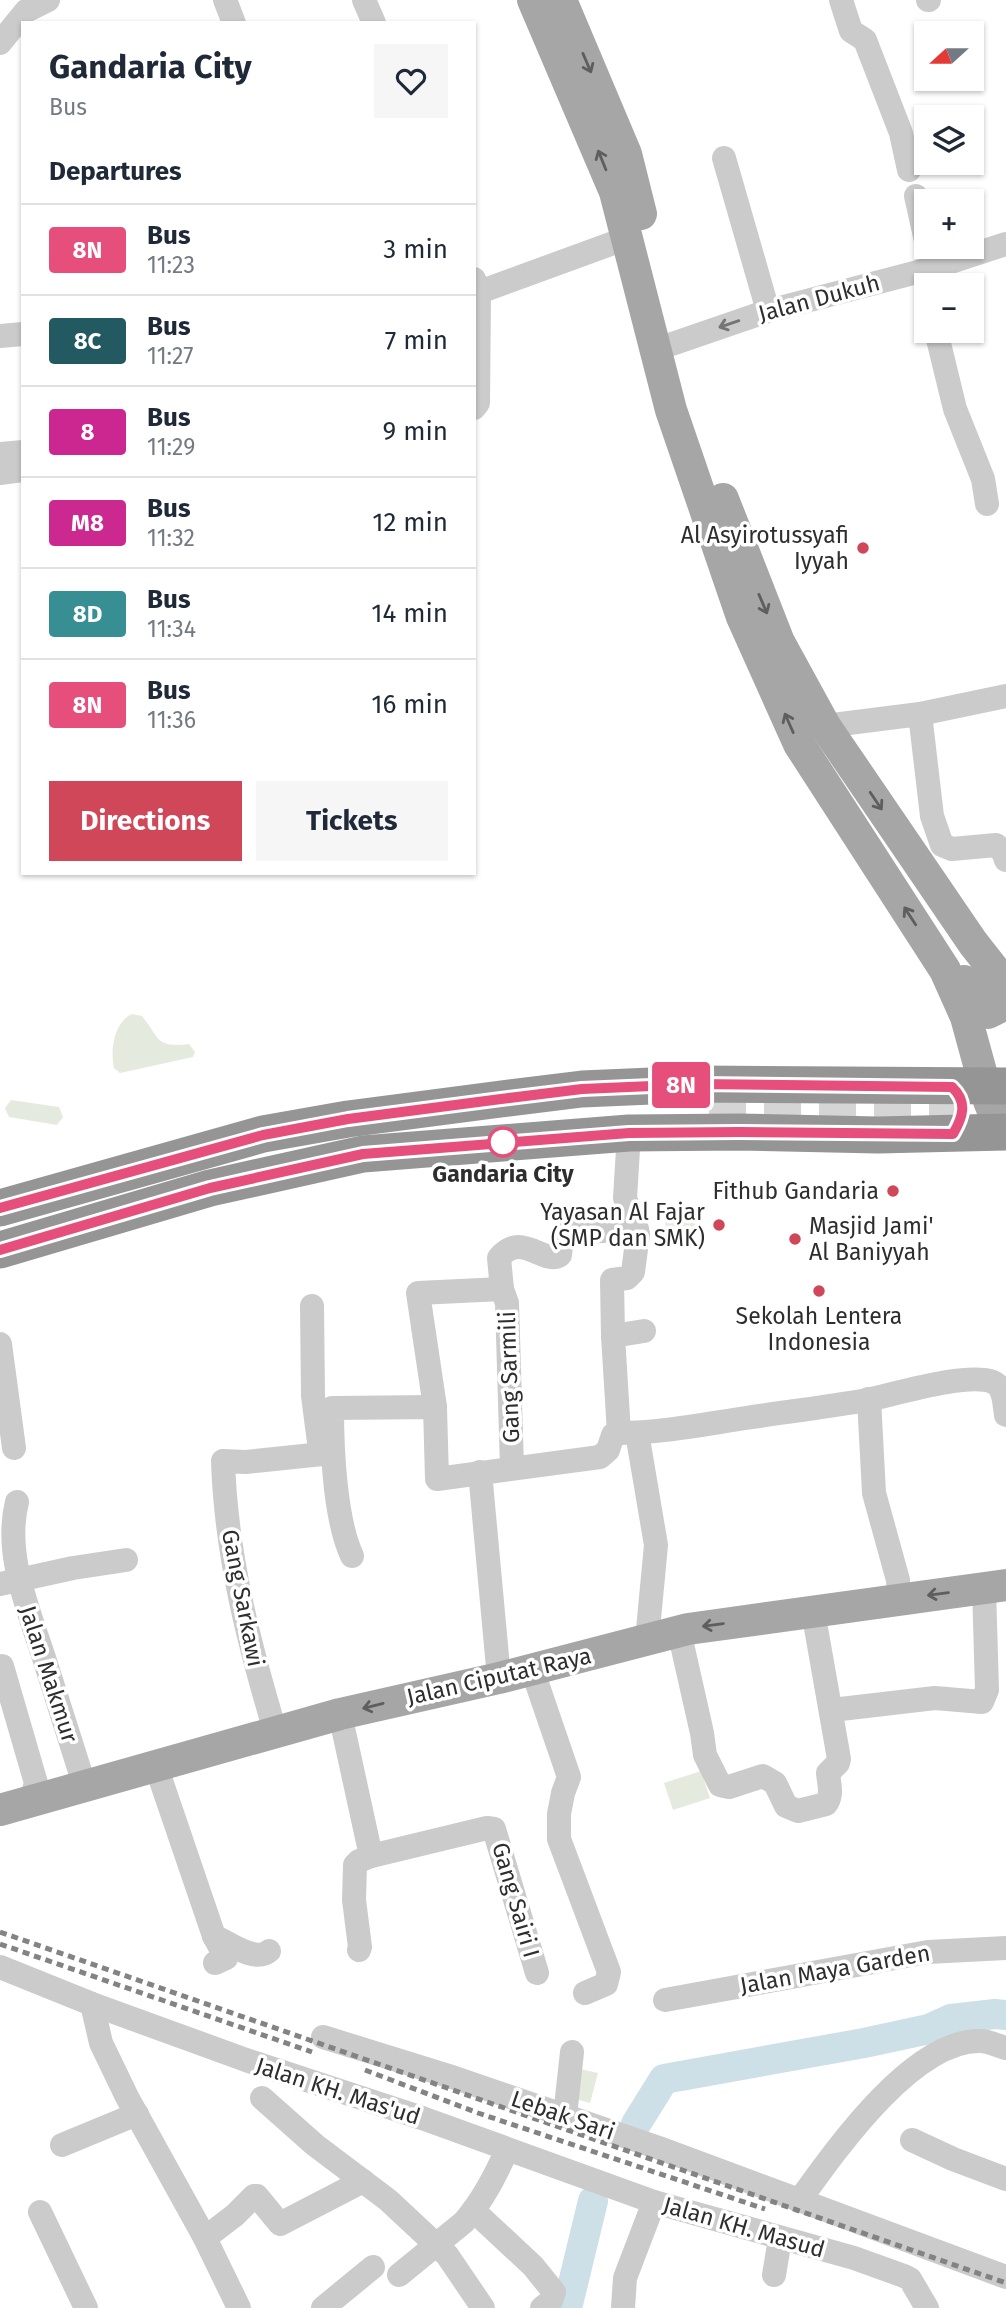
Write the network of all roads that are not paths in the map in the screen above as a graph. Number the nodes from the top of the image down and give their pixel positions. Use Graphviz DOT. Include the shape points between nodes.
graph roads {
  1 [pos="48,0"];
  2 [pos="225,0"];
  3 [pos="365,0"];
  4 [pos="533,0"];
  5 [pos="561,0"];
  6 [pos="841,0"];
  7 [pos="233,21"];
  8 [pos="373,21"];
  9 [pos="0,43"];
  10 [pos="724,158"];
  11 [pos="909,170"];
  12 [pos="627,239"];
  13 [pos="1006,244"];
  14 [pos="928,267"];
  15 [pos="476,289"];
  16 [pos="768,311"];
  17 [pos="21,334"];
  18 [pos="0,336"];
  19 [pos="939,343"];
  20 [pos="673,344"];
  21 [pos="476,406"];
  22 [pos="21,452"];
  23 [pos="0,454"];
  24 [pos="21,470"];
  25 [pos="0,473"];
  26 [pos="987,504"];
  27 [pos="774,661"];
  28 [pos="1006,696"];
  29 [pos="920,714"];
  30 [pos="825,726"];
  31 [pos="1005,856"];
  32 [pos="930,947"];
  33 [pos="1001,978"];
  34 [pos="981,1086"];
  35 [pos="709,1107"];
  36 [pos="434,1108"];
  37 [pos="633,1123"];
  38 [pos="1006,1131"];
  39 [pos="953,1134"];
  40 [pos="0,1208"];
  41 [pos="637,1229"];
  42 [pos="0,1250"];
  43 [pos="502,1289"];
  44 [pos="312,1306"];
  45 [pos="644,1331"];
  46 [pos="613,1336"];
  47 [pos="0,1344"];
  48 [pos="869,1399"];
  49 [pos="435,1407"];
  50 [pos="1006,1415"];
  51 [pos="628,1433"];
  52 [pos="14,1448"];
  53 [pos="326,1453"];
  54 [pos="512,1467"];
  55 [pos="481,1472"];
  56 [pos="17,1502"];
  57 [pos="352,1556"];
  58 [pos="126,1560"];
  59 [pos="9,1581"];
  60 [pos="995,1587"];
  61 [pos="899,1599"];
  62 [pos="813,1611"];
  63 [pos="679,1631"];
  64 [pos="647,1640"];
  65 [pos="2,1666"];
  66 [pos="532,1669"];
  67 [pos="499,1678"];
  68 [pos="994,1702"];
  69 [pos="832,1710"];
  70 [pos="340,1714"];
  71 [pos="276,1734"];
  72 [pos="156,1766"];
  73 [pos="85,1787"];
  74 [pos="37,1794"];
  75 [pos="0,1796"];
  76 [pos="0,1810"];
  77 [pos="371,1856"];
  78 [pos="215,1936"];
  79 [pos="1006,1948"];
  80 [pos="359,1950"];
  81 [pos="269,1951"];
  82 [pos="215,1963"];
  83 [pos="0,1967"];
  84 [pos="537,1973"];
  85 [pos="586,1993"];
  86 [pos="665,2000"];
  87 [pos="92,2004"];
  88 [pos="323,2037"];
  89 [pos="1006,2049"];
  90 [pos="572,2052"];
  91 [pos="262,2098"];
  92 [pos="137,2114"];
  93 [pos="565,2116"];
  94 [pos="912,2140"];
  95 [pos="62,2145"];
  96 [pos="507,2150"];
  97 [pos="584,2176"];
  98 [pos="1006,2179"];
  99 [pos="363,2181"];
  100 [pos="799,2201"];
  101 [pos="654,2202"];
  102 [pos="474,2211"];
  103 [pos="40,2212"];
  104 [pos="205,2238"];
  105 [pos="780,2239"];
  106 [pos="436,2244"];
  107 [pos="373,2267"];
  108 [pos="399,2275"];
  109 [pos="774,2275"];
  110 [pos="1006,2277"];
  111 [pos="86,2308"];
  112 [pos="239,2308"];
  113 [pos="323,2308"];
  114 [pos="482,2308"];
  115 [pos="542,2308"];
  116 [pos="623,2308"];
  117 [pos="927,2308"];
  1 -- 9 [label="street" via="26,11"];
  2 -- 7 [label="street"];
  3 -- 8 [label="street"];
  12 -- 4 [label="main road, one-way" via="611,182"];
  5 -- 20 [label="main road, one-way" via="626,154"];
  6 -- 11 [label="street" via="851,31 865,40 901,133"];
  10 -- 16 [label="street"];
  12 -- 15 [label="street"];
  12 -- 27 [label="main road" via="671,410 741,617"];
  13 -- 14 [label="street, Jalan Dukuh"];
  14 -- 16 [label="street, Jalan Dukuh"];
  15 -- 21 [label="street"];
  16 -- 20 [label="street, Jalan Dukuh, one-way"];
  17 -- 18 [label="street"];
  19 -- 26 [label="street"];
  20 -- 27 [label="main road, one-way" via="697,432 761,599"];
  22 -- 23 [label="street"];
  24 -- 25 [label="street"];
  27 -- 30 [label="main road"];
  32 -- 27 [label="main road, one-way" via="799,744"];
  28 -- 29 [label="street"];
  29 -- 30 [label="street"];
  29 -- 31 [label="street" via="932,816 942,845 952,849 996,845"];
  30 -- 33 [label="main road, one-way"];
  32 -- 33 [label="main road" via="942,950 956,965 979,1010 988,1013 998,1008"];
  32 -- 34 [label="main road" via="966,1017"];
  34 -- 36 [label="highway" via="698,1084 582,1089"];
  34 -- 38 [label="main road"];
  34 -- 39 [label="highway" via="962,1100 961,1120"];
  35 -- 37 [label="highway"];
  36 -- 37 [label="highway"];
  36 -- 40 [label="highway" via="263,1135"];
  37 -- 39 [label="highway" via="739,1132"];
  37 -- 41 [label="street" via="625,1198"];
  37 -- 42 [label="highway" via="539,1125 438,1148 363,1154 210,1188"];
  38 -- 39 [label="highway"];
  41 -- 43 [label="street" via="565,1234 555,1258 527,1247 506,1251 499,1258"];
  41 -- 46 [label="street" via="633,1272 612,1280"];
  43 -- 49 [label="street, Gang Sarmili" via="418,1293"];
  43 -- 54 [label="street, Gang Sarmili" via="507,1303"];
  44 -- 53 [label="street" via="313,1396"];
  45 -- 46 [label="street"];
  46 -- 51 [label="street"];
  47 -- 52 [label="street"];
  48 -- 50 [label="street" via="910,1388 990,1381 1000,1387"];
  48 -- 51 [label="street"];
  48 -- 61 [label="street" via="874,1493"];
  49 -- 53 [label="street" via="332,1408"];
  49 -- 55 [label="street, Gang Sarmili" via="437,1479"];
  51 -- 54 [label="street, Gang Sarmili" via="614,1435 600,1457"];
  51 -- 64 [label="street" via="656,1545"];
  53 -- 57 [label="street"];
  53 -- 71 [label="street, Gang Sarkawi" via="223,1461 235,1581"];
  54 -- 55 [label="street, Gang Sarmili"];
  55 -- 67 [label="street, Gang Sarmili"];
  56 -- 59 [label="street, Jalan Makmur"];
  58 -- 59 [label="street"];
  59 -- 73 [label="street, Jalan Makmur"];
  60 -- 61 [label="main road, Jalan Ciputat Raya, one-way"];
  60 -- 68 [label="street" via="987,1690"];
  61 -- 62 [label="main road, Jalan Ciputat Raya"];
  62 -- 63 [label="main road, Jalan Ciputat Raya, one-way"];
  62 -- 69 [label="street"];
  63 -- 64 [label="main road, Jalan Ciputat Raya"];
  63 -- 69 [label="street" via="705,1755 724,1787 763,1776 775,1783 792,1810 826,1804 830,1798 828,1773 839,1759"];
  64 -- 66 [label="main road, Jalan Ciputat Raya"];
  65 -- 74 [label="street"];
  66 -- 67 [label="main road, Jalan Ciputat Raya"];
  66 -- 85 [label="street" via="569,1777 559,1814 559,1839 609,1972 606,1984"];
  67 -- 70 [label="main road, Jalan Ciputat Raya, one-way"];
  68 -- 69 [label="street" via="935,1698"];
  70 -- 71 [label="main road, Jalan Ciputat Raya"];
  70 -- 77 [label="street"];
  71 -- 72 [label="main road, Jalan Ciputat Raya"];
  72 -- 73 [label="main road, Jalan Ciputat Raya"];
  72 -- 78 [label="street"];
  73 -- 74 [label="main road, Jalan Ciputat Raya"];
  74 -- 75 [label="main road"];
  74 -- 76 [label="main road, Jalan Ciputat Raya"];
  77 -- 80 [label="street" via="355,1865"];
  77 -- 84 [label="street, Gang Sairi I" via="494,1829"];
  78 -- 81 [label="street" via="255,1956"];
  78 -- 82 [label="street" via="226,1958"];
  79 -- 86 [label="street, Jalan Maya Garden" via="928,1952"];
  83 -- 87 [label="street, Jalan KH. Mas'ud"];
  87 -- 92 [label="street" via="101,2043"];
  87 -- 96 [label="street, Jalan KH. Mas'ud"];
  88 -- 93 [label="street, Lebak Sari"];
  89 -- 100 [label="street" via="983,2041 947,2048 913,2068 880,2099"];
  90 -- 93 [label="street"];
  91 -- 99 [label="street"];
  92 -- 95 [label="street"];
  92 -- 104 [label="street"];
  93 -- 100 [label="street, Lebak Sari"];
  94 -- 98 [label="street"];
  96 -- 97 [label="street, Jalan KH. Mas'ud"];
  96 -- 102 [label="street"];
  97 -- 101 [label="street, Jalan KH. Masud"];
  99 -- 104 [label="street" via="279,2224 254,2196"];
  99 -- 106 [label="street"];
  100 -- 110 [label="street, Lebak Sari"];
  101 -- 105 [label="street, Jalan KH. Masud"];
  101 -- 116 [label="street" via="625,2278"];
  102 -- 106 [label="street"];
  102 -- 115 [label="street" via="554,2292"];
  103 -- 111 [label="street"];
  104 -- 112 [label="street"];
  105 -- 109 [label="street"];
  105 -- 117 [label="street, Jalan KH. Masud" via="904,2276"];
  106 -- 108 [label="street"];
  106 -- 114 [label="street"];
  107 -- 113 [label="street"];
}
